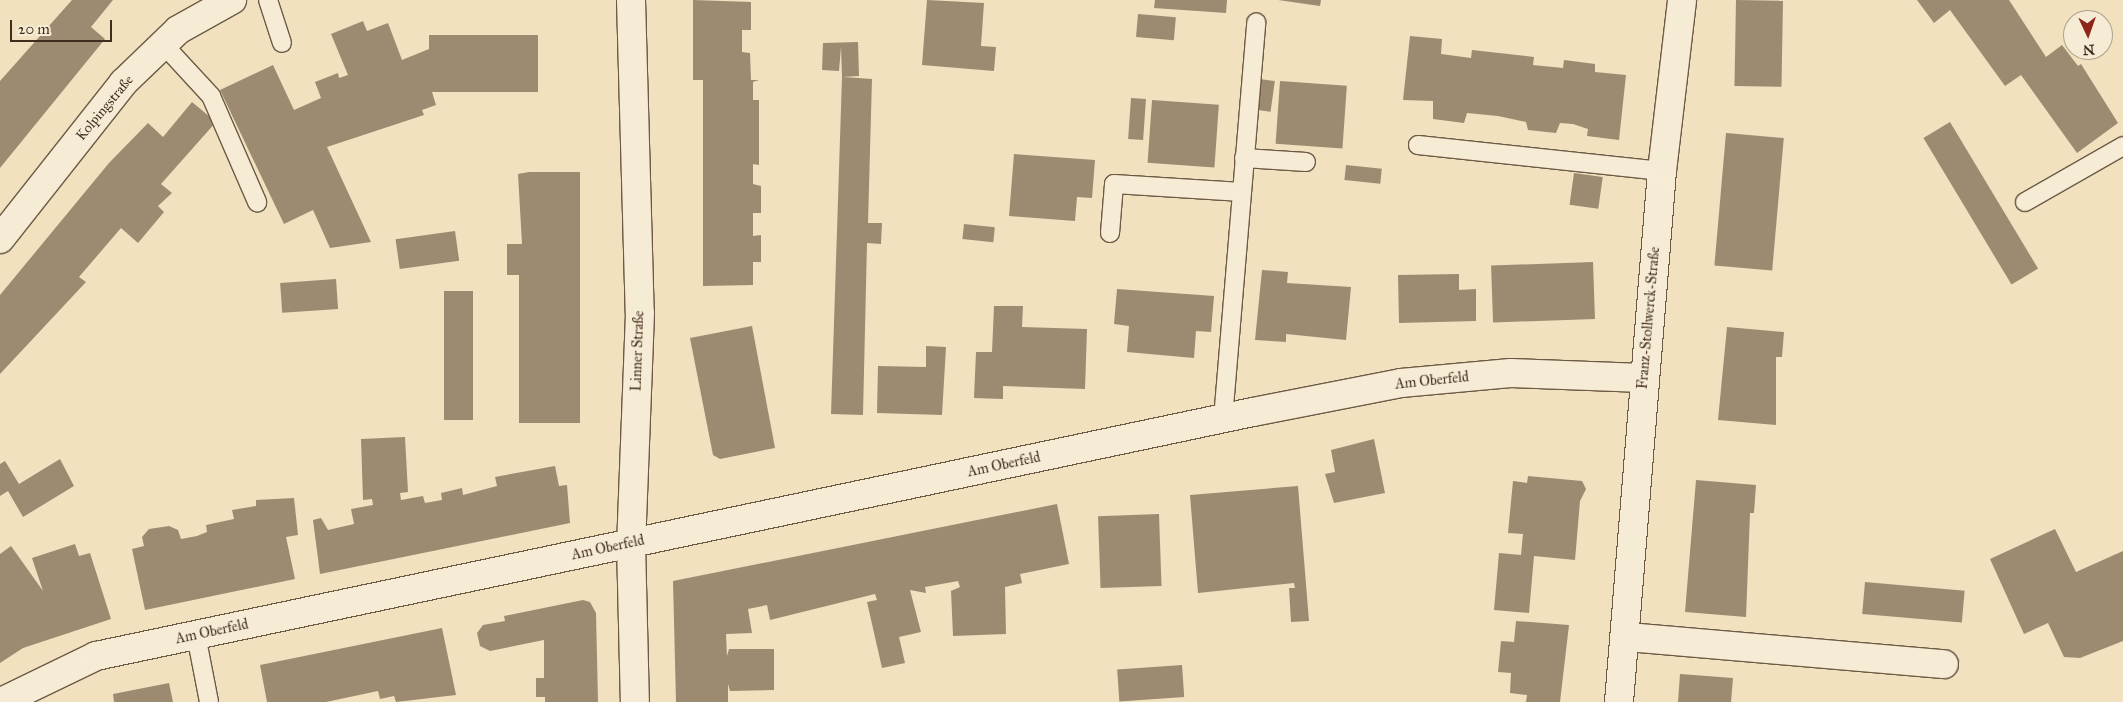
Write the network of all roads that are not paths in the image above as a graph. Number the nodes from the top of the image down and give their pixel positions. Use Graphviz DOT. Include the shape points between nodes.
graph roads {
  1 [pos="232,0"];
  2 [pos="268,0"];
  3 [pos="631,0"];
  4 [pos="1682,0"];
  5 [pos="1256,22"];
  6 [pos="282,43"];
  7 [pos="164,44"];
  8 [pos="1418,145"];
  9 [pos="2123,146"];
  10 [pos="1244,158"];
  11 [pos="1306,162"];
  12 [pos="1662,171"];
  13 [pos="1242,192"];
  14 [pos="257,202"];
  15 [pos="2025,202"];
  16 [pos="1110,234"];
  17 [pos="0,239"];
  18 [pos="1643,378"];
  19 [pos="1223,419"];
  20 [pos="631,543"];
  21 [pos="196,635"];
  22 [pos="1627,637"];
  23 [pos="1944,664"];
  24 [pos="1,702"];
  25 [pos="209,702"];
  26 [pos="634,702"];
  27 [pos="1618,702"];
  1 -- 7 [label="street, Kolpingstraße" via="178,30"];
  2 -- 6 [label="lane"];
  3 -- 20 [label="street, Linner Straße" via="640,313"];
  4 -- 12 [label="street, Franz-Stollwerck-Straße"];
  5 -- 10 [label="lane"];
  7 -- 14 [label="lane" via="211,96"];
  7 -- 17 [label="street, Kolpingstraße" via="123,83"];
  8 -- 12 [label="lane"];
  9 -- 15 [label="lane"];
  10 -- 11 [label="lane"];
  10 -- 13 [label="lane"];
  12 -- 18 [label="street, Franz-Stollwerck-Straße"];
  13 -- 16 [label="lane" via="1114,184"];
  13 -- 19 [label="lane"];
  18 -- 19 [label="street, Am Oberfeld" via="1511,373 1401,384"];
  18 -- 22 [label="street, Franz-Stollwerck-Straße"];
  19 -- 20 [label="street, Am Oberfeld"];
  20 -- 21 [label="street, Am Oberfeld"];
  20 -- 26 [label="street, Linner Straße"];
  21 -- 24 [label="street, Am Oberfeld" via="96,656"];
  21 -- 25 [label="lane"];
  22 -- 23 [label="street"];
  22 -- 27 [label="street, Franz-Stollwerck-Straße"];
}
